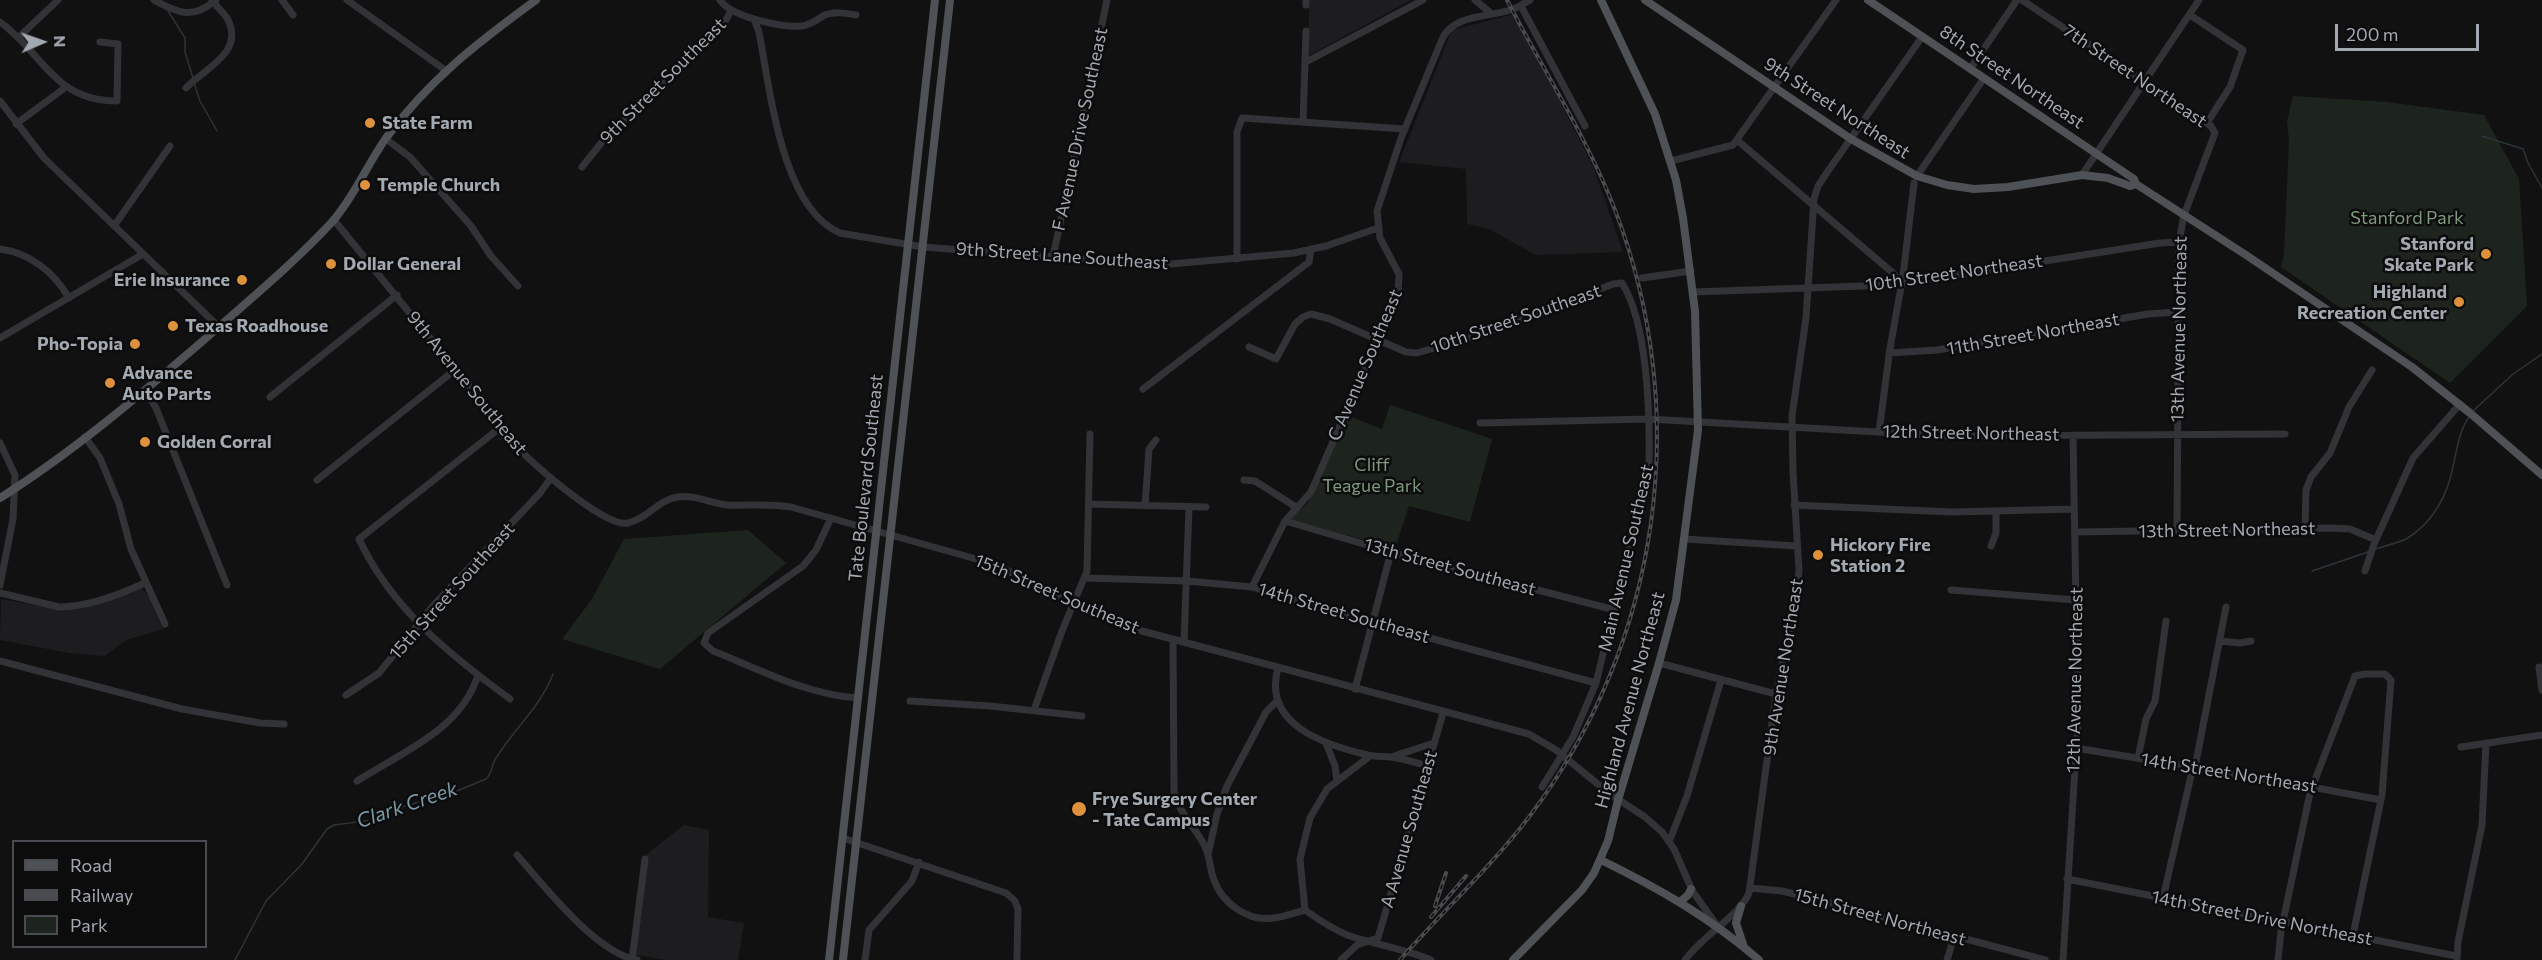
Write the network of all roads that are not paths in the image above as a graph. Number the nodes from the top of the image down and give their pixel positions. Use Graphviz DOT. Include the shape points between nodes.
graph roads {
  1 [pos="58,0"];
  2 [pos="154,0"];
  3 [pos="282,0"];
  4 [pos="347,0"];
  5 [pos="536,0"];
  6 [pos="720,0"];
  7 [pos="935,0"];
  8 [pos="950,0"];
  9 [pos="1107,0"];
  10 [pos="1423,0"];
  11 [pos="1475,0"];
  12 [pos="1530,0"];
  13 [pos="1601,0"];
  14 [pos="1645,0"];
  15 [pos="1836,0"];
  16 [pos="1868,0"];
  17 [pos="2017,0"];
  18 [pos="2022,0"];
  19 [pos="2199,0"];
  20 [pos="214,1"];
  21 [pos="1521,6"];
  22 [pos="731,11"];
  23 [pos="1492,14"];
  24 [pos="293,15"];
  25 [pos="856,15"];
  26 [pos="2190,15"];
  27 [pos="754,19"];
  28 [pos="0,22"];
  29 [pos="1306,31"];
  30 [pos="19,37"];
  31 [pos="1922,37"];
  32 [pos="100,42"];
  33 [pos="1306,62"];
  34 [pos="1970,69"];
  35 [pos="445,70"];
  36 [pos="1984,78"];
  37 [pos="2144,82"];
  38 [pos="66,87"];
  39 [pos="186,88"];
  40 [pos="1774,88"];
  41 [pos="0,101"];
  42 [pos="1303,122"];
  43 [pos="16,123"];
  44 [pos="2207,123"];
  45 [pos="1585,126"];
  46 [pos="1405,129"];
  47 [pos="2215,133"];
  48 [pos="1851,138"];
  49 [pos="386,139"];
  50 [pos="1738,141"];
  51 [pos="170,146"];
  52 [pos="2096,153"];
  53 [pos="1671,161"];
  54 [pos="582,167"];
  55 [pos="2082,175"];
  56 [pos="1915,179"];
  57 [pos="2136,184"];
  58 [pos="1814,204"];
  59 [pos="2184,215"];
  60 [pos="334,219"];
  61 [pos="114,226"];
  62 [pos="1378,228"];
  63 [pos="2179,242"];
  64 [pos="909,243"];
  65 [pos="923,247"];
  66 [pos="0,249"];
  67 [pos="1311,249"];
  68 [pos="143,254"];
  69 [pos="1053,257"];
  70 [pos="1237,259"];
  71 [pos="1691,271"];
  72 [pos="1642,278"];
  73 [pos="1622,283"];
  74 [pos="1901,284"];
  75 [pos="518,286"];
  76 [pos="1809,289"];
  77 [pos="1693,292"];
  78 [pos="397,295"];
  79 [pos="69,298"];
  80 [pos="2177,312"];
  81 [pos="219,327"];
  82 [pos="0,339"];
  83 [pos="1376,339"];
  84 [pos="1249,347"];
  85 [pos="1889,353"];
  86 [pos="456,369"];
  87 [pos="2372,370"];
  88 [pos="1143,388"];
  89 [pos="145,390"];
  90 [pos="270,397"];
  91 [pos="2460,404"];
  92 [pos="1648,419"];
  93 [pos="1698,421"];
  94 [pos="1480,423"];
  95 [pos="501,427"];
  96 [pos="1792,427"];
  97 [pos="1879,432"];
  98 [pos="1090,434"];
  99 [pos="2176,434"];
  100 [pos="2285,434"];
  101 [pos="2073,435"];
  102 [pos="85,437"];
  103 [pos="1156,440"];
  104 [pos="0,444"];
  105 [pos="2542,475"];
  106 [pos="551,478"];
  107 [pos="317,480"];
  108 [pos="1244,480"];
  109 [pos="14,489"];
  110 [pos="0,498"];
  111 [pos="1089,504"];
  112 [pos="1794,505"];
  113 [pos="1145,506"];
  114 [pos="1189,507"];
  115 [pos="1206,507"];
  116 [pos="1296,507"];
  117 [pos="2074,509"];
  118 [pos="1996,511"];
  119 [pos="831,518"];
  120 [pos="1285,521"];
  121 [pos="620,524"];
  122 [pos="2305,529"];
  123 [pos="2177,531"];
  124 [pos="876,532"];
  125 [pos="2075,532"];
  126 [pos="890,536"];
  127 [pos="1684,539"];
  128 [pos="2376,540"];
  129 [pos="1797,546"];
  130 [pos="1991,546"];
  131 [pos="1391,552"];
  132 [pos="2365,571"];
  133 [pos="1086,578"];
  134 [pos="1188,581"];
  135 [pos="146,583"];
  136 [pos="0,585"];
  137 [pos="227,585"];
  138 [pos="1252,587"];
  139 [pos="1951,590"];
  140 [pos="0,593"];
  141 [pos="2076,600"];
  142 [pos="1074,604"];
  143 [pos="2226,607"];
  144 [pos="1615,610"];
  145 [pos="2166,621"];
  146 [pos="419,622"];
  147 [pos="1372,622"];
  148 [pos="165,624"];
  149 [pos="1173,639"];
  150 [pos="2220,641"];
  151 [pos="2251,641"];
  152 [pos="1184,642"];
  153 [pos="0,661"];
  154 [pos="1659,663"];
  155 [pos="2539,667"];
  156 [pos="1278,668"];
  157 [pos="478,675"];
  158 [pos="1721,680"];
  159 [pos="1596,683"];
  160 [pos="1355,689"];
  161 [pos="2542,690"];
  162 [pos="1776,694"];
  163 [pos="346,695"];
  164 [pos="858,698"];
  165 [pos="510,699"];
  166 [pos="910,701"];
  167 [pos="1277,701"];
  168 [pos="1034,710"];
  169 [pos="1443,713"];
  170 [pos="1082,716"];
  171 [pos="285,724"];
  172 [pos="2542,735"];
  173 [pos="1326,743"];
  174 [pos="1434,743"];
  175 [pos="2486,743"];
  176 [pos="2461,747"];
  177 [pos="2076,748"];
  178 [pos="1561,754"];
  179 [pos="1370,756"];
  180 [pos="1393,757"];
  181 [pos="2138,758"];
  182 [pos="1426,765"];
  183 [pos="2193,767"];
  184 [pos="357,781"];
  185 [pos="1337,781"];
  186 [pos="1542,787"];
  187 [pos="2312,787"];
  188 [pos="1618,800"];
  189 [pos="2381,800"];
  190 [pos="843,838"];
  191 [pos="857,841"];
  192 [pos="1669,842"];
  193 [pos="517,855"];
  194 [pos="1208,856"];
  195 [pos="645,859"];
  196 [pos="1601,860"];
  197 [pos="919,862"];
  198 [pos="2067,879"];
  199 [pos="1750,888"];
  200 [pos="1691,889"];
  201 [pos="2163,898"];
  202 [pos="1680,902"];
  203 [pos="1741,906"];
  204 [pos="1305,910"];
  205 [pos="2283,922"];
  206 [pos="1718,926"];
  207 [pos="2353,935"];
  208 [pos="1954,937"];
  209 [pos="1371,941"];
  210 [pos="1747,950"];
  211 [pos="2457,958"];
  212 [pos="632,960"];
  213 [pos="637,960"];
  214 [pos="829,960"];
  215 [pos="843,960"];
  216 [pos="864,960"];
  217 [pos="1017,960"];
  218 [pos="1341,960"];
  219 [pos="1431,960"];
  220 [pos="1513,960"];
  221 [pos="1685,960"];
  222 [pos="1759,960"];
  223 [pos="1947,960"];
  224 [pos="2045,960"];
  225 [pos="2063,960"];
  226 [pos="2278,960"];
  1 -- 30 [label="street"];
  2 -- 20 [label="street" via="184,13 198,12"];
  3 -- 24 [label="street"];
  4 -- 35 [label="street"];
  5 -- 35 [label="main road"];
  6 -- 22 [label="street"];
  7 -- 64 [label="main road, Tate Boulevard Southeast"];
  8 -- 65 [label="main road, Tate Boulevard Southeast"];
  9 -- 69 [label="street, F Avenue Drive Southeast"];
  10 -- 33 [label="street"];
  11 -- 23 [label="street"];
  12 -- 21 [label="street, C Avenue Southeast"];
  13 -- 53 [label="main road, Highland Avenue Northeast" via="1655,114"];
  14 -- 40 [label="main road, 9th Street Northeast"];
  15 -- 40 [label="street"];
  16 -- 31 [label="main road, 8th Street Northeast"];
  17 -- 34 [label="street"];
  18 -- 37 [label="street, 7th Street Northeast"];
  19 -- 26 [label="street"];
  20 -- 39 [label="street" via="229,23 229,46 219,62"];
  21 -- 23 [label="street, C Avenue Southeast"];
  21 -- 45 [label="street"];
  22 -- 27 [label="street, 9th Street Southeast"];
  22 -- 54 [label="street, 9th Street Southeast" via="723,24 602,142"];
  23 -- 46 [label="street, C Avenue Southeast" via="1460,21 1447,30"];
  25 -- 27 [label="street, 9th Street Southeast" via="830,14 800,26"];
  26 -- 37 [label="street"];
  26 -- 44 [label="street" via="2243,50 2230,87"];
  27 -- 64 [label="street, 9th Street Lane Southeast" via="785,158 807,203 834,231"];
  28 -- 30 [label="street"];
  29 -- 33 [label="street"];
  30 -- 38 [label="street"];
  31 -- 34 [label="main road, 8th Street Northeast"];
  31 -- 48 [label="street, 9th Avenue Northeast"];
  32 -- 38 [label="street" via="118,44 117,101 91,98"];
  33 -- 42 [label="street"];
  34 -- 36 [label="main road, 8th Street Northeast"];
  35 -- 49 [label="main road"];
  36 -- 52 [label="main road, 8th Street Northeast"];
  36 -- 56 [label="street"];
  37 -- 44 [label="street, 7th Street Northeast"];
  37 -- 52 [label="street"];
  38 -- 43 [label="street"];
  40 -- 48 [label="main road, 9th Street Northeast"];
  40 -- 50 [label="street"];
  41 -- 43 [label="street"];
  42 -- 46 [label="street"];
  42 -- 70 [label="street" via="1242,118 1237,132"];
  43 -- 61 [label="street" via="44,158"];
  44 -- 47 [label="street, 7th Street Northeast"];
  46 -- 62 [label="street, C Avenue Southeast" via="1378,203"];
  47 -- 59 [label="street, 13th Avenue Northeast"];
  48 -- 56 [label="main road, 9th Street Northeast"];
  48 -- 58 [label="street, 9th Avenue Northeast" via="1821,181"];
  49 -- 60 [label="main road"];
  49 -- 75 [label="street" via="410,157"];
  50 -- 53 [label="street"];
  50 -- 58 [label="street"];
  51 -- 61 [label="street"];
  52 -- 55 [label="street"];
  52 -- 57 [label="main road, 8th Street Northeast"];
  53 -- 71 [label="main road, Highland Avenue Northeast"];
  55 -- 56 [label="main road, 9th Street Northeast" via="1981,189"];
  55 -- 57 [label="main road, 9th Street Northeast"];
  56 -- 74 [label="street"];
  57 -- 59 [label="main road"];
  58 -- 74 [label="street"];
  58 -- 76 [label="street, 9th Avenue Northeast"];
  59 -- 63 [label="street, 13th Avenue Northeast"];
  59 -- 91 [label="main road" via="2386,349"];
  60 -- 78 [label="street, 9th Avenue Southeast"];
  60 -- 81 [label="main road"];
  61 -- 68 [label="street"];
  62 -- 67 [label="street, 9th Street Lane Southeast"];
  62 -- 83 [label="street, C Avenue Southeast" via="1400,279 1398,293"];
  63 -- 74 [label="street, 10th Street Northeast"];
  63 -- 80 [label="street, 13th Avenue Northeast"];
  64 -- 65 [label="street, 9th Street Lane Southeast"];
  64 -- 124 [label="main road, Tate Boulevard Southeast"];
  65 -- 69 [label="street, 9th Street Lane Southeast"];
  65 -- 126 [label="main road, Tate Boulevard Southeast"];
  66 -- 79 [label="street" via="32,259 58,281"];
  67 -- 70 [label="street, 9th Street Lane Southeast"];
  67 -- 88 [label="street" via="1309,262"];
  68 -- 79 [label="street"];
  68 -- 81 [label="street"];
  69 -- 70 [label="street, 9th Street Lane Southeast" via="1160,265"];
  71 -- 72 [label="street"];
  71 -- 77 [label="main road, Highland Avenue Northeast"];
  73 -- 83 [label="street, 10th Street Southeast" via="1483,334 1417,353"];
  73 -- 92 [label="street, Main Avenue Southeast" via="1639,333"];
  74 -- 76 [label="street, 10th Street Northeast"];
  74 -- 85 [label="street"];
  76 -- 77 [label="street, 10th Street Northeast"];
  76 -- 96 [label="street, 9th Avenue Northeast"];
  77 -- 93 [label="main road, Highland Avenue Northeast"];
  78 -- 86 [label="street, 9th Avenue Southeast"];
  78 -- 90 [label="street"];
  79 -- 82 [label="street"];
  80 -- 85 [label="street, 11th Street Northeast" via="1936,350"];
  80 -- 99 [label="street, 13th Avenue Northeast"];
  81 -- 89 [label="main road"];
  83 -- 84 [label="street, 10th Street Southeast" via="1330,319 1307,315 1295,324 1274,359"];
  83 -- 116 [label="street, C Avenue Southeast" via="1311,492"];
  85 -- 97 [label="street"];
  86 -- 95 [label="street, 9th Avenue Southeast"];
  86 -- 107 [label="street"];
  87 -- 122 [label="street" via="2349,406 2330,453 2311,477 2306,490"];
  89 -- 102 [label="main road"];
  89 -- 137 [label="street" via="156,408"];
  91 -- 105 [label="main road"];
  91 -- 128 [label="street" via="2414,458"];
  92 -- 93 [label="street, 12th Street Northeast"];
  92 -- 94 [label="street, 12th Street Northeast"];
  92 -- 144 [label="street, Main Avenue Southeast" via="1647,475"];
  93 -- 96 [label="street, 12th Street Northeast"];
  93 -- 127 [label="main road, Highland Avenue Northeast"];
  95 -- 106 [label="street, 9th Avenue Southeast"];
  95 -- 146 [label="street" via="359,539 387,588"];
  96 -- 97 [label="street, 12th Street Northeast"];
  96 -- 112 [label="street, 9th Avenue Northeast"];
  97 -- 101 [label="street, 12th Street Northeast"];
  98 -- 111 [label="street"];
  99 -- 100 [label="street, 12th Street Northeast"];
  99 -- 101 [label="street, 12th Street Northeast"];
  99 -- 123 [label="street, 13th Avenue Northeast"];
  101 -- 117 [label="street, 12th Avenue Northeast"];
  102 -- 109 [label="main road"];
  102 -- 135 [label="street" via="100,458"];
  103 -- 113 [label="street" via="1149,449"];
  104 -- 109 [label="street" via="15,475"];
  106 -- 121 [label="street, 9th Avenue Southeast" via="602,516"];
  106 -- 146 [label="street, 15th Street Southeast"];
  108 -- 116 [label="street" via="1255,481"];
  109 -- 110 [label="main road"];
  109 -- 136 [label="street" via="13,519"];
  111 -- 113 [label="street"];
  111 -- 133 [label="street"];
  112 -- 118 [label="street"];
  112 -- 129 [label="street, 9th Avenue Northeast"];
  113 -- 114 [label="street"];
  114 -- 115 [label="street"];
  114 -- 134 [label="street"];
  116 -- 120 [label="street, C Avenue Southeast"];
  117 -- 118 [label="street"];
  117 -- 125 [label="street, 12th Avenue Northeast"];
  118 -- 130 [label="street" via="1996,533"];
  119 -- 121 [label="street, 15th Street Southeast" via="778,505 727,505 681,496 664,501 634,521"];
  119 -- 124 [label="street, 15th Street Southeast"];
  119 -- 164 [label="street" via="816,550 803,566 708,633 704,643 713,651 808,689"];
  120 -- 131 [label="street, 13th Street Southeast"];
  120 -- 138 [label="street, C Avenue Southeast"];
  122 -- 123 [label="street, 13th Street Northeast"];
  122 -- 128 [label="street, 13th Street Northeast" via="2350,530"];
  123 -- 125 [label="street, 13th Street Northeast"];
  124 -- 126 [label="street, 15th Street Southeast"];
  124 -- 164 [label="main road, Tate Boulevard Southeast"];
  125 -- 141 [label="street, 12th Avenue Northeast"];
  126 -- 142 [label="street, 15th Street Southeast" via="994,564"];
  126 -- 191 [label="main road, Tate Boulevard Southeast"];
  127 -- 129 [label="street"];
  127 -- 154 [label="main road, Highland Avenue Northeast" via="1676,600"];
  128 -- 132 [label="street"];
  129 -- 162 [label="street, 9th Avenue Northeast" via="1795,610"];
  131 -- 144 [label="street, 13th Street Southeast"];
  131 -- 147 [label="street"];
  133 -- 134 [label="street, 14th Street Southeast"];
  133 -- 142 [label="street"];
  134 -- 138 [label="street, 14th Street Southeast"];
  134 -- 152 [label="street"];
  135 -- 140 [label="street" via="69,607"];
  135 -- 148 [label="street"];
  138 -- 147 [label="street, 14th Street Southeast"];
  139 -- 141 [label="street"];
  141 -- 177 [label="street, 12th Avenue Northeast"];
  142 -- 149 [label="street, 15th Street Southeast" via="1120,624"];
  142 -- 168 [label="street"];
  143 -- 150 [label="street"];
  144 -- 159 [label="street, Main Avenue Southeast"];
  145 -- 181 [label="street" via="2155,700 2146,719"];
  146 -- 157 [label="street"];
  146 -- 163 [label="street, 15th Street Southeast" via="379,673"];
  147 -- 159 [label="street, 14th Street Southeast"];
  147 -- 160 [label="street"];
  149 -- 152 [label="street, 15th Street Southeast"];
  149 -- 194 [label="street" via="1173,785 1176,800"];
  150 -- 151 [label="street"];
  150 -- 183 [label="street"];
  152 -- 156 [label="street, 15th Street Southeast"];
  153 -- 171 [label="street" via="182,709"];
  154 -- 158 [label="street"];
  154 -- 188 [label="main road, Highland Avenue Northeast"];
  155 -- 161 [label="street"];
  156 -- 160 [label="street, 15th Street Southeast"];
  156 -- 167 [label="street"];
  157 -- 165 [label="street"];
  157 -- 184 [label="street" via="470,695 447,724"];
  158 -- 162 [label="street"];
  158 -- 192 [label="street" via="1687,796"];
  159 -- 178 [label="street, Main Avenue Southeast"];
  160 -- 169 [label="street, 15th Street Southeast"];
  162 -- 199 [label="street, 9th Avenue Northeast"];
  164 -- 190 [label="main road, Tate Boulevard Southeast"];
  166 -- 168 [label="street"];
  167 -- 173 [label="street" via="1296,725"];
  167 -- 194 [label="street" via="1266,712 1227,786 1216,814"];
  168 -- 170 [label="street"];
  169 -- 174 [label="street, A Avenue Southeast"];
  169 -- 178 [label="street, 15th Street Southeast" via="1529,734"];
  172 -- 175 [label="street"];
  173 -- 179 [label="street"];
  173 -- 185 [label="street"];
  174 -- 180 [label="street"];
  174 -- 182 [label="street, A Avenue Southeast"];
  175 -- 176 [label="street"];
  175 -- 211 [label="street" via="2482,825"];
  177 -- 181 [label="street, 14th Street Northeast"];
  177 -- 198 [label="street, 12th Avenue Northeast"];
  178 -- 186 [label="street, Main Avenue Southeast"];
  178 -- 188 [label="street"];
  179 -- 180 [label="street"];
  179 -- 185 [label="street"];
  180 -- 182 [label="street"];
  181 -- 183 [label="street, 14th Street Northeast"];
  182 -- 209 [label="street, A Avenue Southeast" via="1377,938"];
  183 -- 187 [label="street, 14th Street Northeast"];
  183 -- 201 [label="street"];
  185 -- 204 [label="street" via="1322,796 1307,828 1300,859"];
  187 -- 189 [label="street, 14th Street Northeast"];
  187 -- 189 [label="street" via="2355,676 2385,674 2391,680"];
  187 -- 205 [label="street"];
  188 -- 192 [label="street" via="1653,823"];
  188 -- 196 [label="main road, Highland Avenue Northeast"];
  189 -- 207 [label="street"];
  190 -- 191 [label="street"];
  190 -- 214 [label="main road, Tate Boulevard Southeast"];
  191 -- 197 [label="street"];
  191 -- 215 [label="main road, Tate Boulevard Southeast"];
  192 -- 200 [label="street"];
  193 -- 212 [label="street" via="548,892 601,943"];
  194 -- 204 [label="street" via="1222,895 1250,916 1273,918"];
  195 -- 212 [label="street"];
  196 -- 202 [label="main road"];
  196 -- 220 [label="main road, Highland Avenue Northeast" via="1573,901"];
  197 -- 216 [label="street" via="912,881 869,930"];
  197 -- 217 [label="street" via="1002,890 1015,902"];
  198 -- 201 [label="street, 14th Street Drive Northeast"];
  198 -- 225 [label="street, 12th Avenue Northeast"];
  199 -- 203 [label="street, 9th Avenue Northeast"];
  199 -- 208 [label="street, 15th Street Northeast" via="1782,891"];
  200 -- 202 [label="main road"];
  200 -- 206 [label="street"];
  201 -- 205 [label="street, 14th Street Drive Northeast"];
  202 -- 206 [label="main road"];
  203 -- 206 [label="street, 9th Avenue Northeast"];
  203 -- 210 [label="main road" via="1737,931"];
  204 -- 209 [label="street" via="1343,933"];
  205 -- 207 [label="street, 14th Street Drive Northeast"];
  205 -- 226 [label="street"];
  206 -- 210 [label="main road"];
  206 -- 221 [label="street, 9th Avenue Northeast"];
  207 -- 211 [label="street, 14th Street Drive Northeast"];
  208 -- 223 [label="street"];
  208 -- 224 [label="street, 15th Street Northeast"];
  209 -- 218 [label="street" via="1357,945"];
  209 -- 219 [label="street"];
  210 -- 222 [label="main road"];
  212 -- 213 [label="street"];
}
